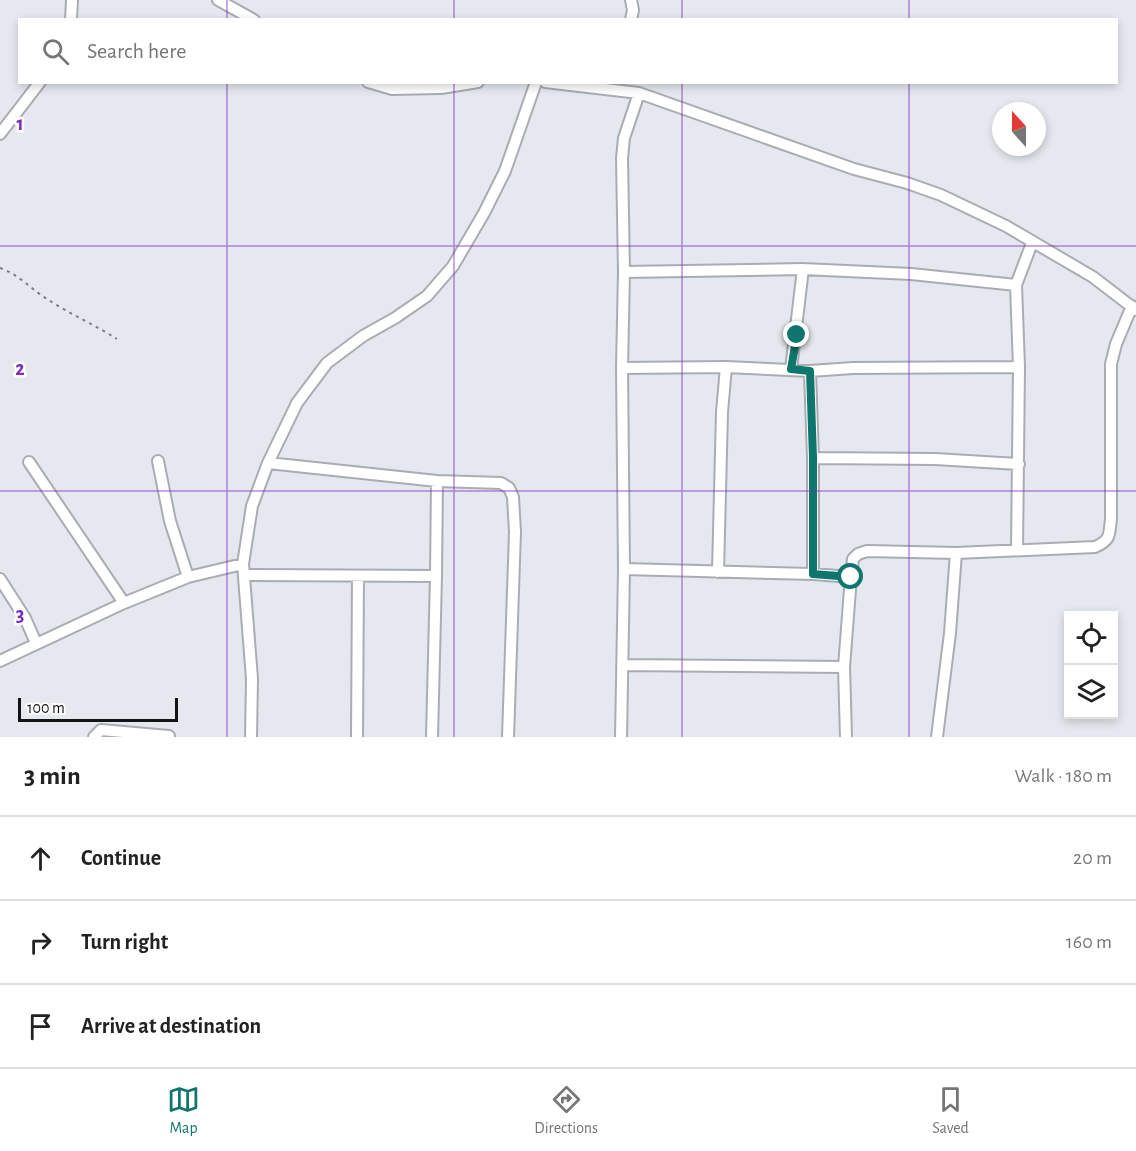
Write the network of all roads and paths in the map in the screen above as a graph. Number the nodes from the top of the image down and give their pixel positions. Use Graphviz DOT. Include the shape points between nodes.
graph roads {
  1 [pos="72,0"];
  2 [pos="218,0"];
  3 [pos="631,0"];
  4 [pos="71,18"];
  5 [pos="250,18"];
  6 [pos="631,18"];
  7 [pos="38,84"];
  8 [pos="375,84"];
  9 [pos="466,84"];
  10 [pos="535,84"];
  11 [pos="577,84"];
  12 [pos="609,86"];
  13 [pos="639,93"];
  14 [pos="0,134"];
  15 [pos="1032,243"];
  16 [pos="0,268"];
  17 [pos="803,269"];
  18 [pos="624,272"];
  19 [pos="1016,285"];
  20 [pos="1134,308"];
  21 [pos="117,339"];
  22 [pos="726,366"];
  23 [pos="1019,367"];
  24 [pos="622,368"];
  25 [pos="791,369"];
  26 [pos="810,371"];
  27 [pos="813,458"];
  28 [pos="158,461"];
  29 [pos="28,462"];
  30 [pos="268,463"];
  31 [pos="1019,464"];
  32 [pos="437,481"];
  33 [pos="1017,550"];
  34 [pos="956,553"];
  35 [pos="624,569"];
  36 [pos="244,570"];
  37 [pos="718,572"];
  38 [pos="813,574"];
  39 [pos="358,576"];
  40 [pos="436,576"];
  41 [pos="188,577"];
  42 [pos="851,577"];
  43 [pos="0,579"];
  44 [pos="124,603"];
  45 [pos="36,643"];
  46 [pos="0,661"];
  47 [pos="622,665"];
  48 [pos="844,667"];
  49 [pos="99,734"];
  50 [pos="169,736"];
  51 [pos="181,737"];
  52 [pos="251,737"];
  53 [pos="357,737"];
  54 [pos="432,737"];
  55 [pos="508,737"];
  56 [pos="621,737"];
  57 [pos="846,737"];
  58 [pos="937,737"];
  1 -- 4 [label="street"];
  2 -- 5 [label="street"];
  3 -- 6 [label="street"];
  7 -- 14 [label="street"];
  8 -- 9 [label="street" via="392,89"];
  10 -- 30 [label="street" via="505,171 453,266 427,296 327,363 297,403"];
  11 -- 12 [label="street"];
  12 -- 13 [label="street"];
  13 -- 15 [label="street" via="854,169 941,195"];
  13 -- 18 [label="street" via="624,138 622,158"];
  15 -- 19 [label="street"];
  15 -- 20 [label="street" via="1093,277"];
  16 -- 21 [label="path"];
  17 -- 18 [label="street"];
  17 -- 19 [label="street" via="911,273"];
  17 -- 25 [label="street"];
  18 -- 24 [label="street"];
  19 -- 23 [label="street"];
  20 -- 33 [label="street" via="1111,364 1109,537 1095,547"];
  22 -- 24 [label="street"];
  22 -- 25 [label="street"];
  22 -- 37 [label="street"];
  23 -- 26 [label="street"];
  23 -- 31 [label="street"];
  24 -- 35 [label="street"];
  25 -- 26 [label="street"];
  26 -- 27 [label="street"];
  27 -- 31 [label="street"];
  27 -- 38 [label="street"];
  28 -- 41 [label="street" via="170,521"];
  29 -- 44 [label="street"];
  30 -- 32 [label="street"];
  30 -- 36 [label="street" via="252,506"];
  31 -- 33 [label="street"];
  32 -- 40 [label="street"];
  32 -- 55 [label="street" via="501,483 513,497"];
  33 -- 34 [label="street"];
  34 -- 42 [label="street" via="867,551 854,559"];
  34 -- 58 [label="street"];
  35 -- 37 [label="street"];
  35 -- 47 [label="street"];
  36 -- 39 [label="street"];
  36 -- 41 [label="street"];
  36 -- 52 [label="street" via="252,679"];
  37 -- 38 [label="street"];
  38 -- 42 [label="street"];
  39 -- 40 [label="street"];
  39 -- 53 [label="street"];
  40 -- 54 [label="street"];
  41 -- 44 [label="street"];
  42 -- 48 [label="street"];
  43 -- 45 [label="street"];
  44 -- 45 [label="street"];
  45 -- 46 [label="street"];
  47 -- 48 [label="street"];
  47 -- 56 [label="street"];
  48 -- 57 [label="street"];
  49 -- 50 [label="street"];
  50 -- 51 [label="street"];
}
